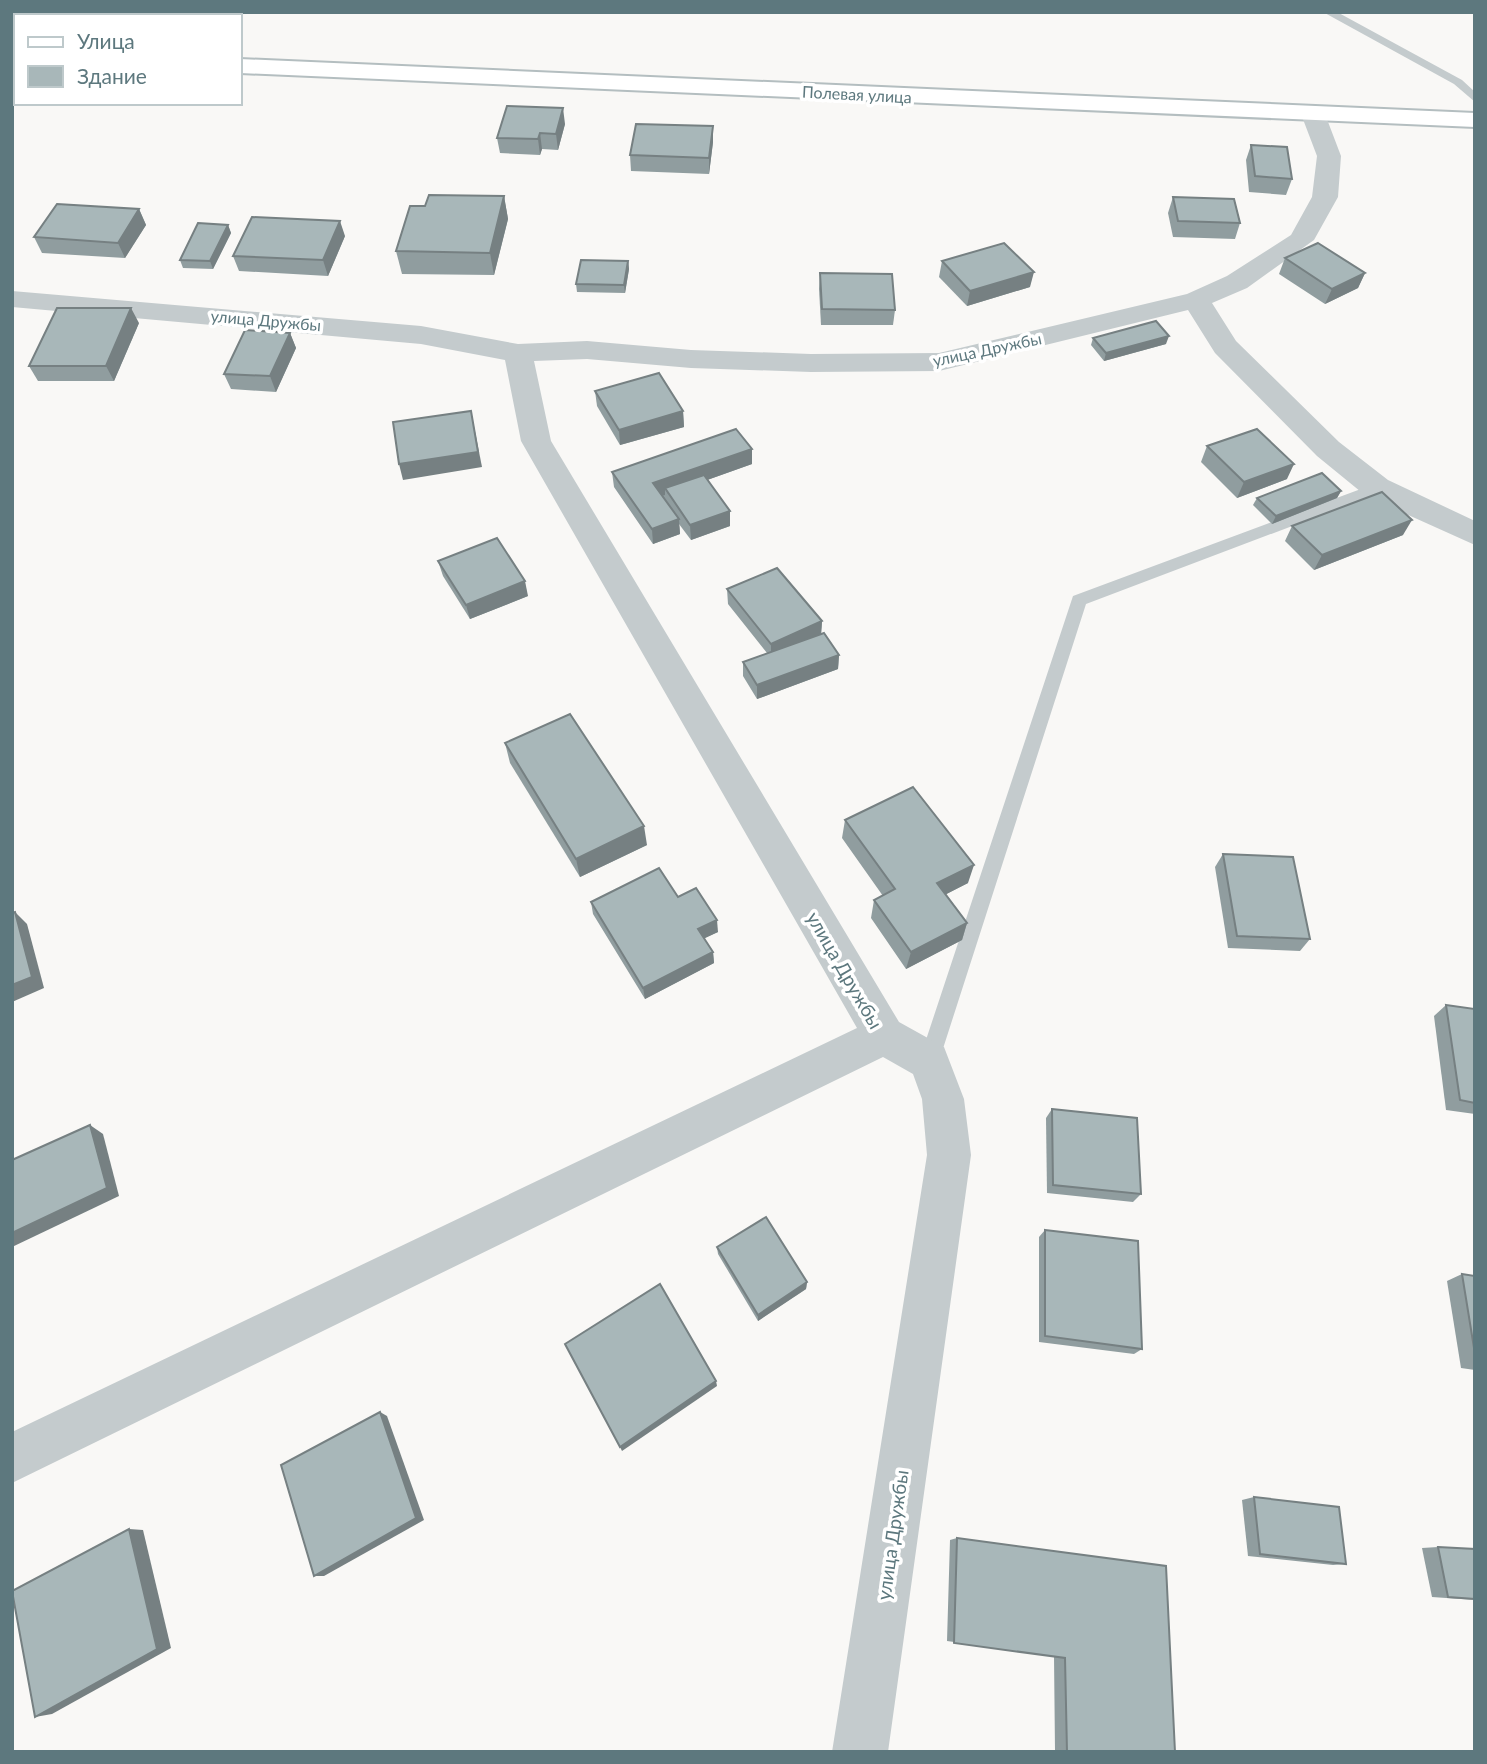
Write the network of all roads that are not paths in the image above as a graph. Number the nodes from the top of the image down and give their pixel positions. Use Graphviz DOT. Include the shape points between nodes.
graph roads {
  1 [pos="1328,12"];
  2 [pos="242,66"];
  3 [pos="1475,99"];
  4 [pos="1313,114"];
  5 [pos="1475,120"];
  6 [pos="12,299"];
  7 [pos="1196,300"];
  8 [pos="518,353"];
  9 [pos="1377,488"];
  10 [pos="1475,534"];
  11 [pos="884,1036"];
  12 [pos="929,1061"];
  13 [pos="12,1458"];
  14 [pos="860,1752"];
  1 -- 3 [label="lane" via="1458,82"];
  2 -- 4 [label="street, Полевая улица"];
  4 -- 5 [label="street, Полевая улица"];
  4 -- 7 [label="street, улица Дружбы" via="1329,156 1325,197 1314,221 1301,240 1237,282"];
  6 -- 8 [label="street, улица Дружбы" via="300,322 421,335"];
  7 -- 8 [label="street, улица Дружбы" via="939,362 691,359 587,350"];
  7 -- 9 [label="street" via="1225,347 1328,449"];
  8 -- 11 [label="street, улица Дружбы" via="536,441"];
  9 -- 10 [label="street"];
  9 -- 12 [label="lane" via="1079,600"];
  11 -- 12 [label="street, улица Дружбы"];
  11 -- 13 [label="street"];
  12 -- 14 [label="street, улица Дружбы" via="943,1099 949,1155"];
}
